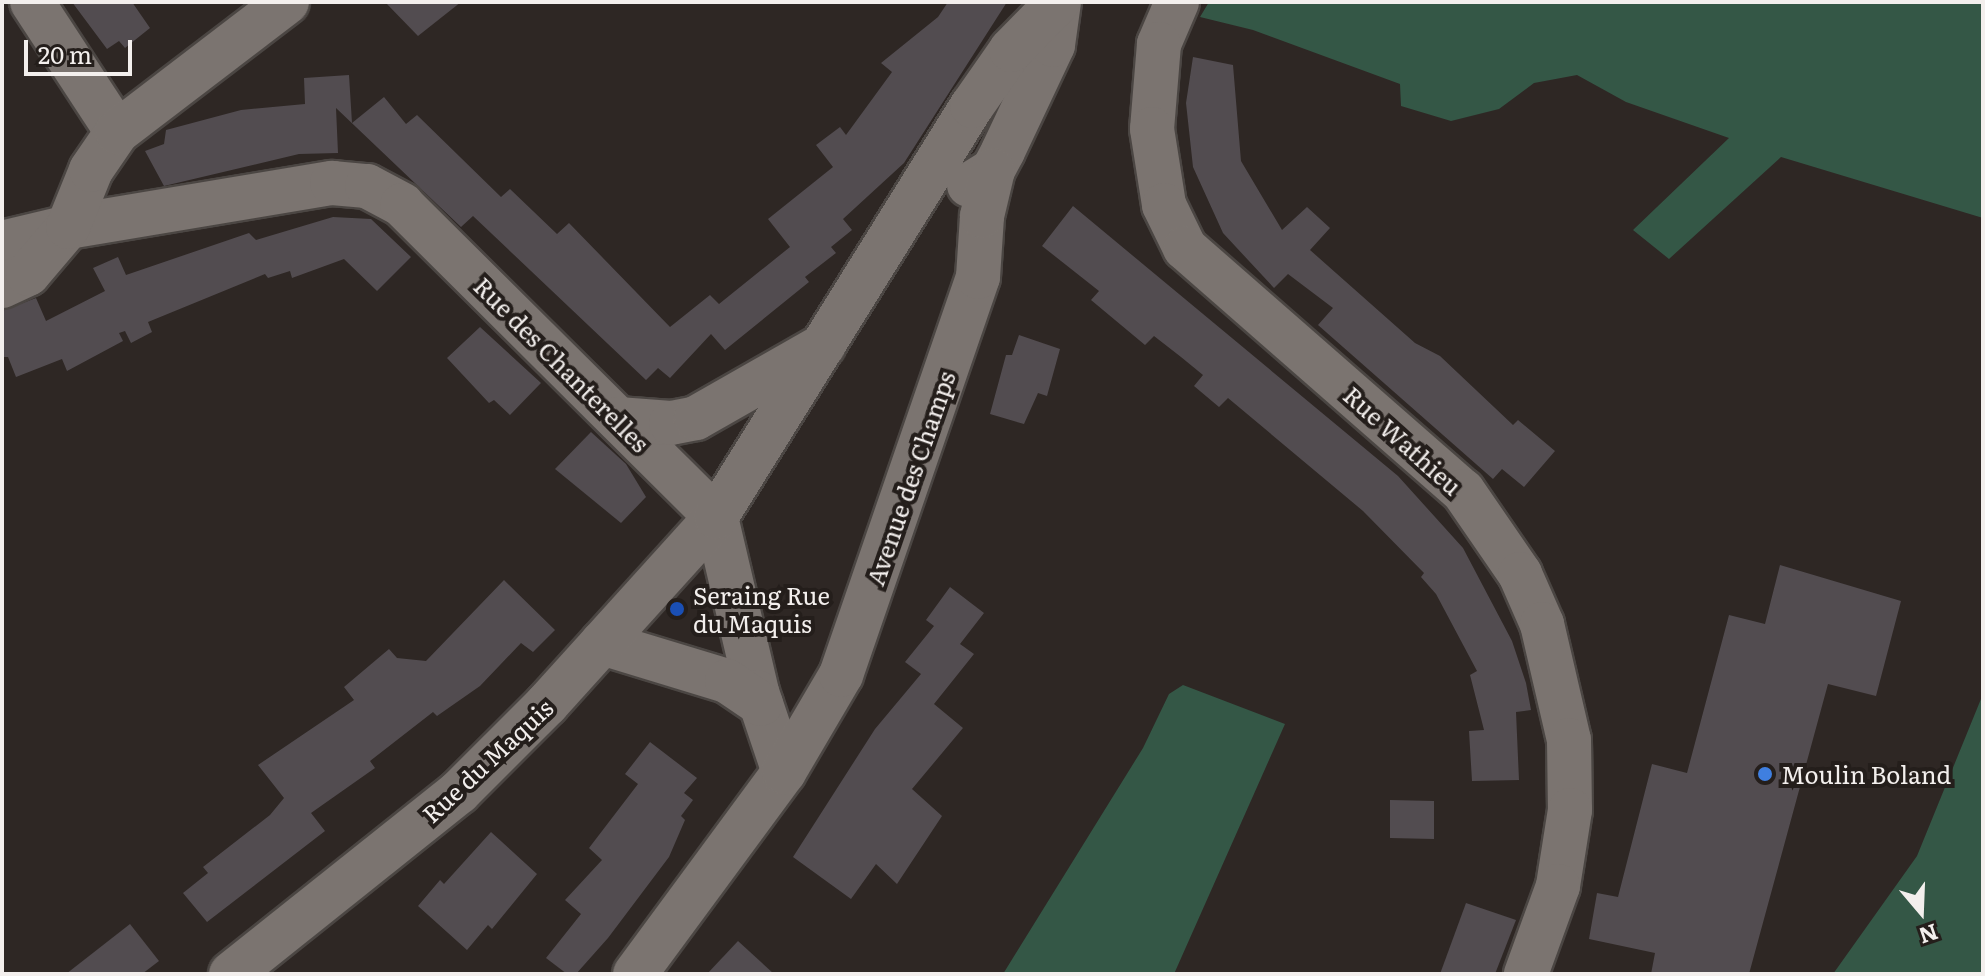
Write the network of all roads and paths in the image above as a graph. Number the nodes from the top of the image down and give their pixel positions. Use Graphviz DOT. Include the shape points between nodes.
graph roads {
  1 [pos="32,2"];
  2 [pos="287,2"];
  3 [pos="1058,2"];
  4 [pos="1177,2"];
  5 [pos="117,132"];
  6 [pos="993,170"];
  7 [pos="904,222"];
  8 [pos="68,227"];
  9 [pos="979,238"];
  10 [pos="2,243"];
  11 [pos="2,286"];
  12 [pos="826,344"];
  13 [pos="618,419"];
  14 [pos="716,517"];
  15 [pos="602,643"];
  16 [pos="761,704"];
  17 [pos="784,772"];
  18 [pos="231,974"];
  19 [pos="635,974"];
  20 [pos="1526,974"];
  1 -- 5 [label="street"];
  2 -- 5 [label="street"];
  3 -- 6 [label="street" via="1053,45"];
  3 -- 7 [label="street" via="991,78"];
  4 -- 20 [label="street, Rue Wathieu" via="1159,44 1152,129 1164,205 1185,248 1463,491 1520,574 1542,624 1569,740 1570,810 1558,886"];
  5 -- 8 [label="street" via="91,170"];
  6 -- 7 [label="street"];
  6 -- 9 [label="street, Avenue des Champs"];
  7 -- 9 [label="street" via="954,211"];
  7 -- 12 [label="street"];
  8 -- 10 [label="street, Rue des Chanterelles"];
  8 -- 11 [label="street" via="28,274"];
  8 -- 13 [label="street, Rue des Chanterelles" via="332,183 367,186 402,205"];
  9 -- 17 [label="street, Avenue des Champs" via="978,277 965,320 846,662"];
  12 -- 13 [label="street" via="696,418 671,423"];
  12 -- 14 [label="street"];
  13 -- 14 [label="street, Rue des Chanterelles"];
  14 -- 15 [label="street, Rue du Maquis"];
  14 -- 16 [label="street"];
  15 -- 16 [label="street" via="701,671"];
  15 -- 18 [label="street, Rue du Maquis" via="459,792"];
  16 -- 17 [label="street"];
  17 -- 19 [label="street, Avenue des Champs"];
}
